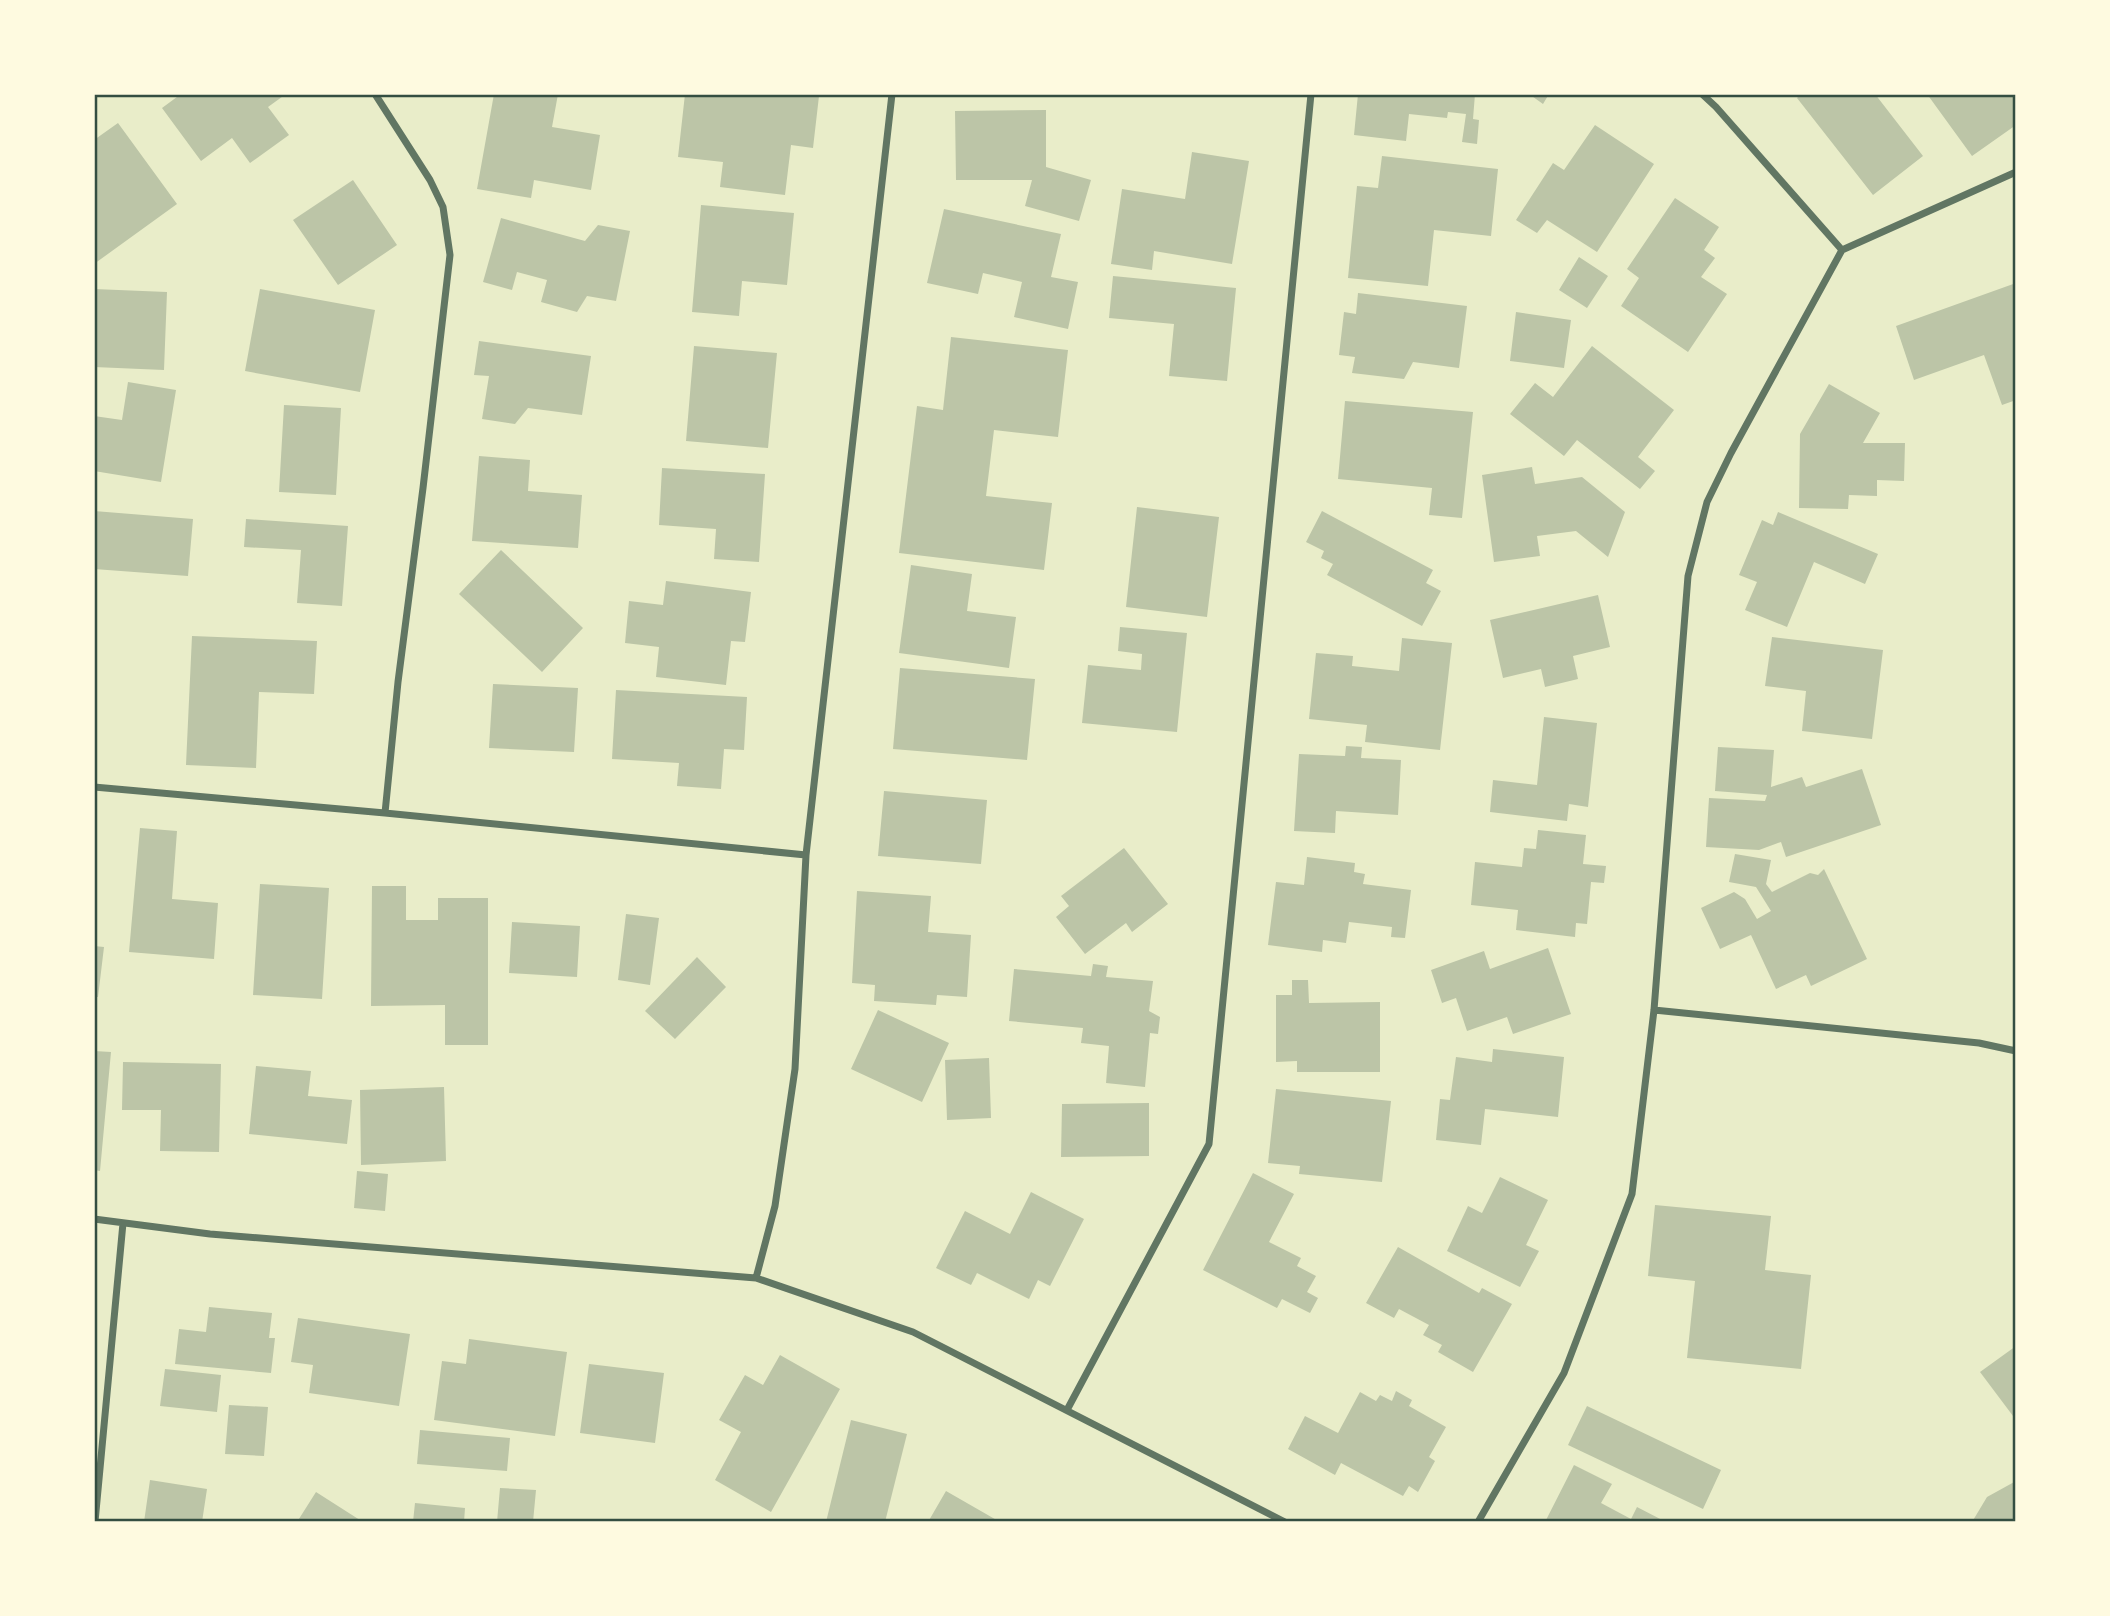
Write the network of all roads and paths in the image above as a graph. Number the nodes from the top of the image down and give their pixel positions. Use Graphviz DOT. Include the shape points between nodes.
graph roads {
  1 [pos="375,94"];
  2 [pos="892,94"];
  3 [pos="1311,94"];
  4 [pos="1702,94"];
  5 [pos="2015,172"];
  6 [pos="1842,250"];
  7 [pos="94,787"];
  8 [pos="385,813"];
  9 [pos="806,855"];
  10 [pos="1654,1010"];
  11 [pos="2015,1051"];
  12 [pos="94,1219"];
  13 [pos="123,1223"];
  14 [pos="756,1278"];
  15 [pos="1067,1410"];
  16 [pos="96,1521"];
  17 [pos="1285,1521"];
  18 [pos="1478,1521"];
  1 -- 8 [label="street" via="443,207 450,255"];
  2 -- 9 [label="street"];
  3 -- 15 [label="street" via="1209,1144"];
  4 -- 6 [label="street"];
  5 -- 6 [label="street"];
  6 -- 10 [label="street" via="1707,502 1688,576"];
  7 -- 8 [label="street"];
  8 -- 9 [label="street"];
  9 -- 14 [label="street" via="795,1069 775,1206"];
  10 -- 11 [label="street" via="1979,1043"];
  10 -- 18 [label="street" via="1632,1194 1564,1373"];
  12 -- 13 [label="street"];
  13 -- 14 [label="street"];
  13 -- 16 [label="street"];
  14 -- 15 [label="street" via="913,1332"];
  15 -- 17 [label="street"];
}
